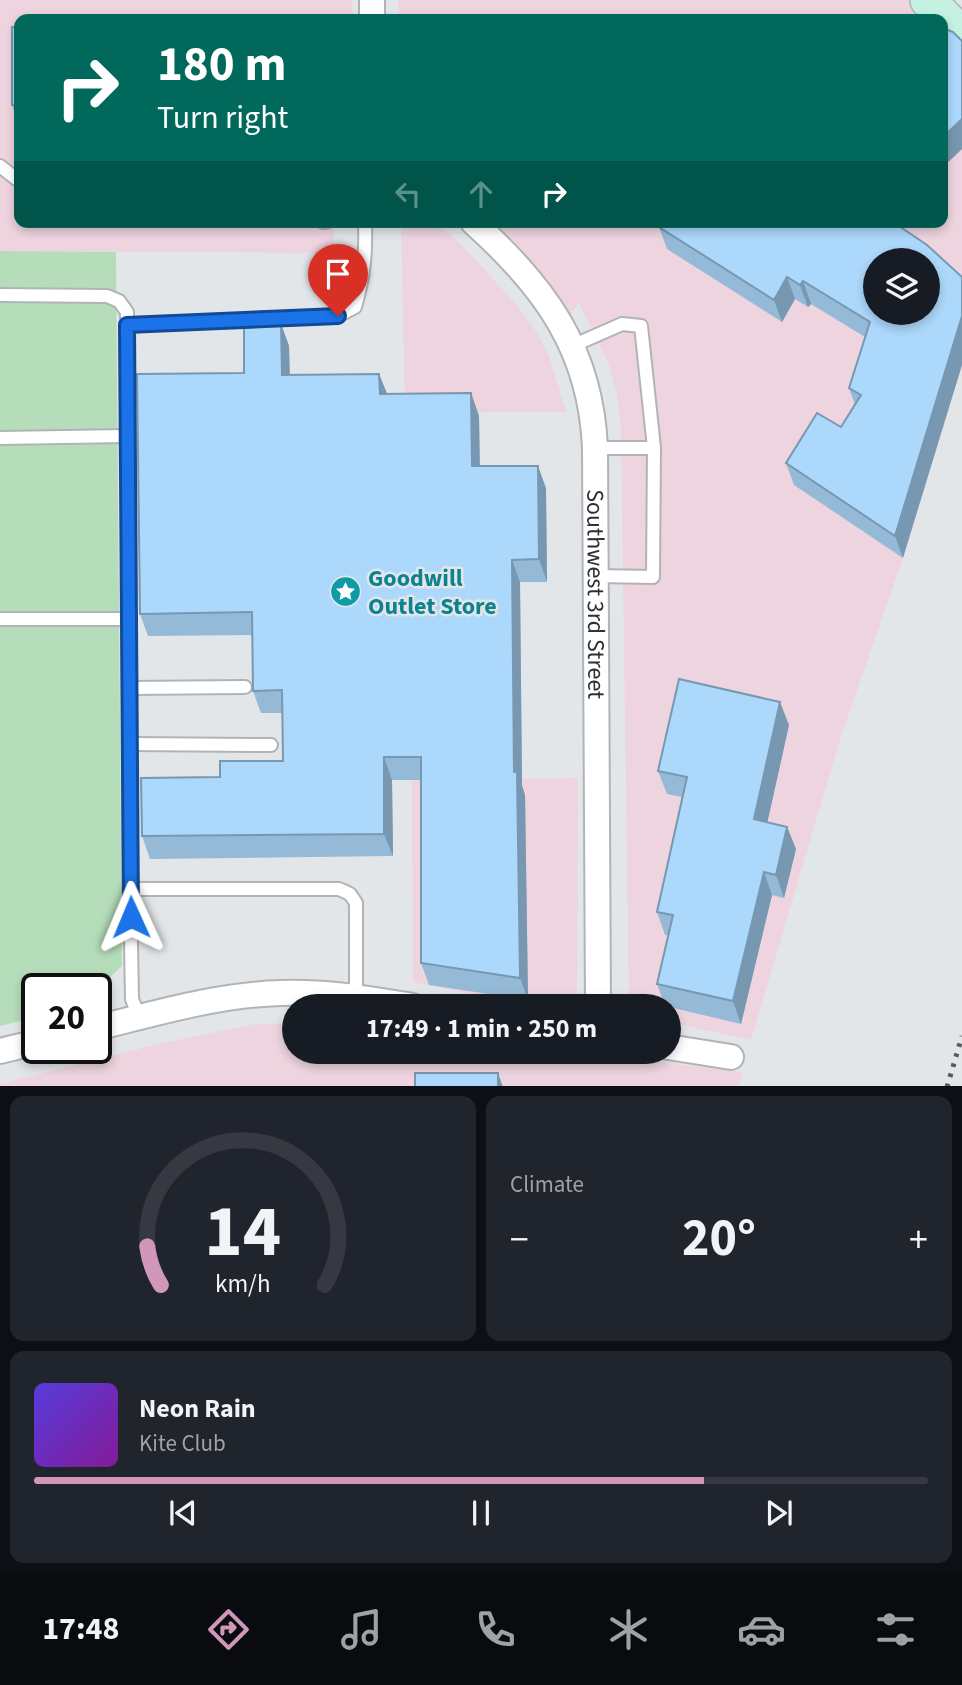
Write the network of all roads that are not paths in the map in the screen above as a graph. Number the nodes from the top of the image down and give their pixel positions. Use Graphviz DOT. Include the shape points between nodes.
graph roads {
  1 [pos="928,0"];
  2 [pos="942,14"];
  3 [pos="948,21"];
  4 [pos="962,35"];
  5 [pos="0,166"];
  6 [pos="14,177"];
  7 [pos="365,228"];
  8 [pos="479,228"];
  9 [pos="0,295"];
  10 [pos="127,325"];
  11 [pos="572,346"];
  12 [pos="127,436"];
  13 [pos="0,438"];
  14 [pos="595,448"];
  15 [pos="654,449"];
  16 [pos="596,576"];
  17 [pos="0,620"];
  18 [pos="128,620"];
  19 [pos="245,687"];
  20 [pos="129,688"];
  21 [pos="129,744"];
  22 [pos="271,745"];
  23 [pos="130,889"];
  24 [pos="324,994"];
  25 [pos="356,994"];
  26 [pos="598,994"];
  27 [pos="139,1017"];
  28 [pos="112,1024"];
  29 [pos="21,1046"];
  30 [pos="681,1049"];
  31 [pos="0,1051"];
  32 [pos="732,1057"];
  1 -- 2 [label="main road"];
  3 -- 4 [label="main road"];
  5 -- 6 [label="lane"];
  7 -- 10 [label="lane" via="366,256 355,307 338,316"];
  8 -- 11 [label="street, Southwest 3rd Street" via="555,313"];
  9 -- 10 [label="lane" via="107,296 119,301 127,312"];
  10 -- 12 [label="lane"];
  11 -- 14 [label="street, Southwest 3rd Street" via="589,396"];
  11 -- 15 [label="lane" via="622,324 641,326"];
  12 -- 13 [label="lane"];
  12 -- 18 [label="lane"];
  14 -- 15 [label="lane"];
  14 -- 16 [label="street, Southwest 3rd Street"];
  15 -- 16 [label="lane" via="653,577"];
  16 -- 26 [label="street, Southwest 3rd Street"];
  17 -- 18 [label="lane"];
  18 -- 20 [label="lane"];
  19 -- 20 [label="lane"];
  20 -- 21 [label="lane"];
  21 -- 22 [label="lane"];
  21 -- 23 [label="lane"];
  23 -- 25 [label="lane" via="339,889 350,894 356,902"];
  23 -- 27 [label="lane" via="132,999"];
  24 -- 27 [label="street" via="247,995"];
  27 -- 28 [label="street"];
  29 -- 31 [label="street"];
  30 -- 32 [label="street"];
}
